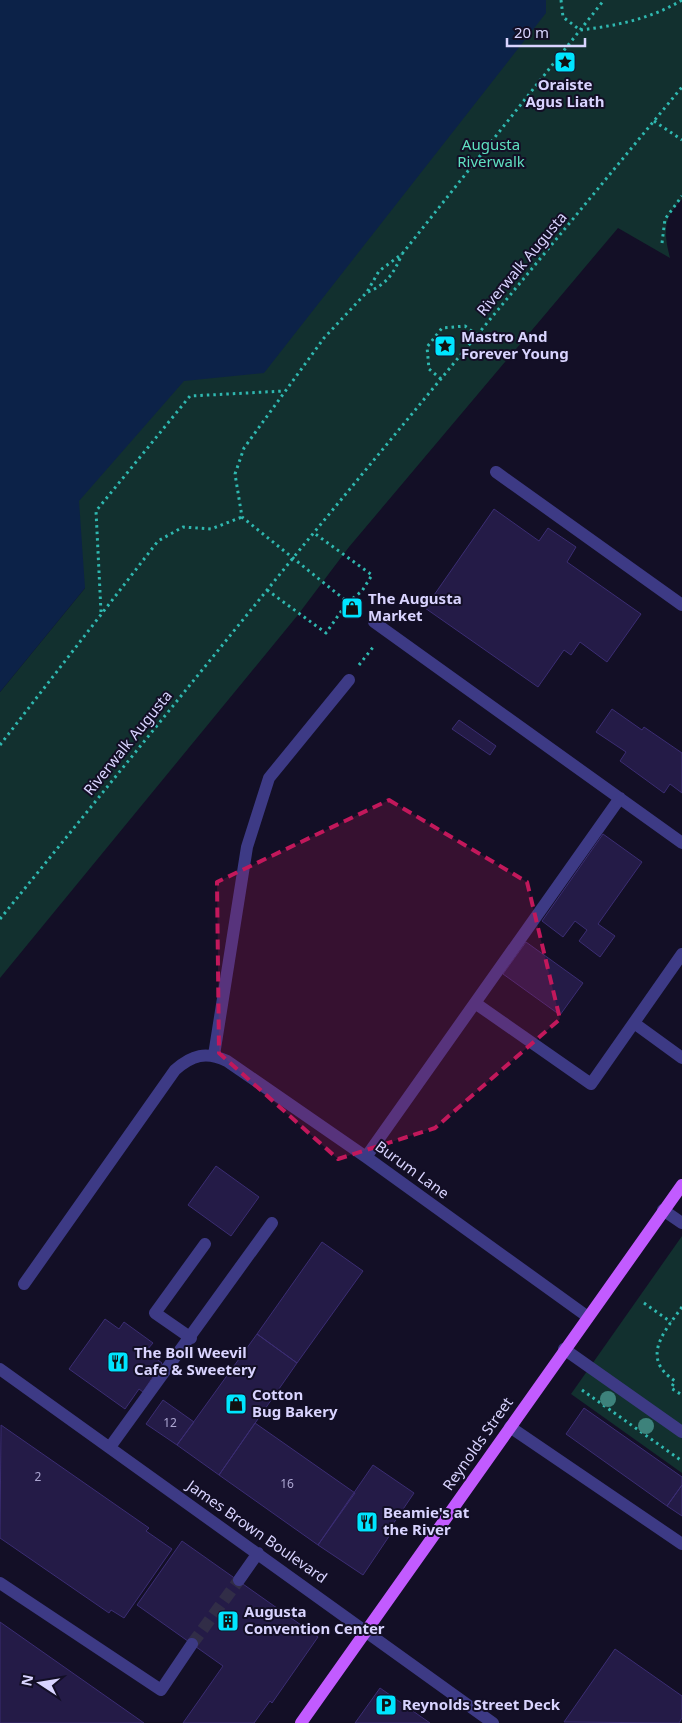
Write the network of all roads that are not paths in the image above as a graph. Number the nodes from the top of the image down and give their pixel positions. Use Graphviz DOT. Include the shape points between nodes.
graph roads {
  1 [pos="496,472"];
  2 [pos="682,605"];
  3 [pos="374,622"];
  4 [pos="349,680"];
  5 [pos="620,798"];
  6 [pos="682,843"];
  7 [pos="682,954"];
  8 [pos="475,1004"];
  9 [pos="634,1023"];
  10 [pos="214,1055"];
  11 [pos="682,1058"];
  12 [pos="366,1157"];
  13 [pos="682,1184"];
  14 [pos="664,1210"];
  15 [pos="272,1223"];
  16 [pos="682,1223"];
  17 [pos="205,1244"];
  18 [pos="24,1284"];
  19 [pos="588,1317"];
  20 [pos="191,1338"];
  21 [pos="564,1349"];
  22 [pos="0,1369"];
  23 [pos="510,1427"];
  24 [pos="682,1432"];
  25 [pos="110,1448"];
  26 [pos="682,1544"];
  27 [pos="258,1552"];
  28 [pos="238,1580"];
  29 [pos="0,1583"];
  30 [pos="367,1631"];
  31 [pos="192,1644"];
  32 [pos="301,1723"];
  33 [pos="493,1723"];
  1 -- 2 [label="street"];
  3 -- 5 [label="street"];
  4 -- 10 [label="street" via="269,778 247,847"];
  5 -- 6 [label="street"];
  5 -- 8 [label="street"];
  7 -- 9 [label="street"];
  8 -- 9 [label="street" via="591,1084"];
  8 -- 12 [label="street"];
  9 -- 11 [label="street"];
  10 -- 12 [label="street, Burum Lane"];
  10 -- 18 [label="street" via="202,1054 175,1070"];
  12 -- 19 [label="street, Burum Lane"];
  13 -- 14 [label="main road, Reynolds Street"];
  14 -- 16 [label="street"];
  14 -- 19 [label="main road, Reynolds Street"];
  15 -- 20 [label="street"];
  17 -- 20 [label="street" via="155,1313"];
  19 -- 21 [label="main road, Reynolds Street"];
  20 -- 25 [label="street"];
  21 -- 23 [label="main road, Reynolds Street"];
  21 -- 24 [label="street"];
  22 -- 25 [label="street, James Brown Boulevard"];
  23 -- 26 [label="street"];
  23 -- 30 [label="main road, Reynolds Street"];
  25 -- 27 [label="street, James Brown Boulevard"];
  27 -- 28 [label="street"];
  27 -- 30 [label="street, James Brown Boulevard"];
  29 -- 31 [label="street" via="161,1690"];
  30 -- 32 [label="main road, Reynolds Street"];
  30 -- 33 [label="street, James Brown Boulevard"];
}
